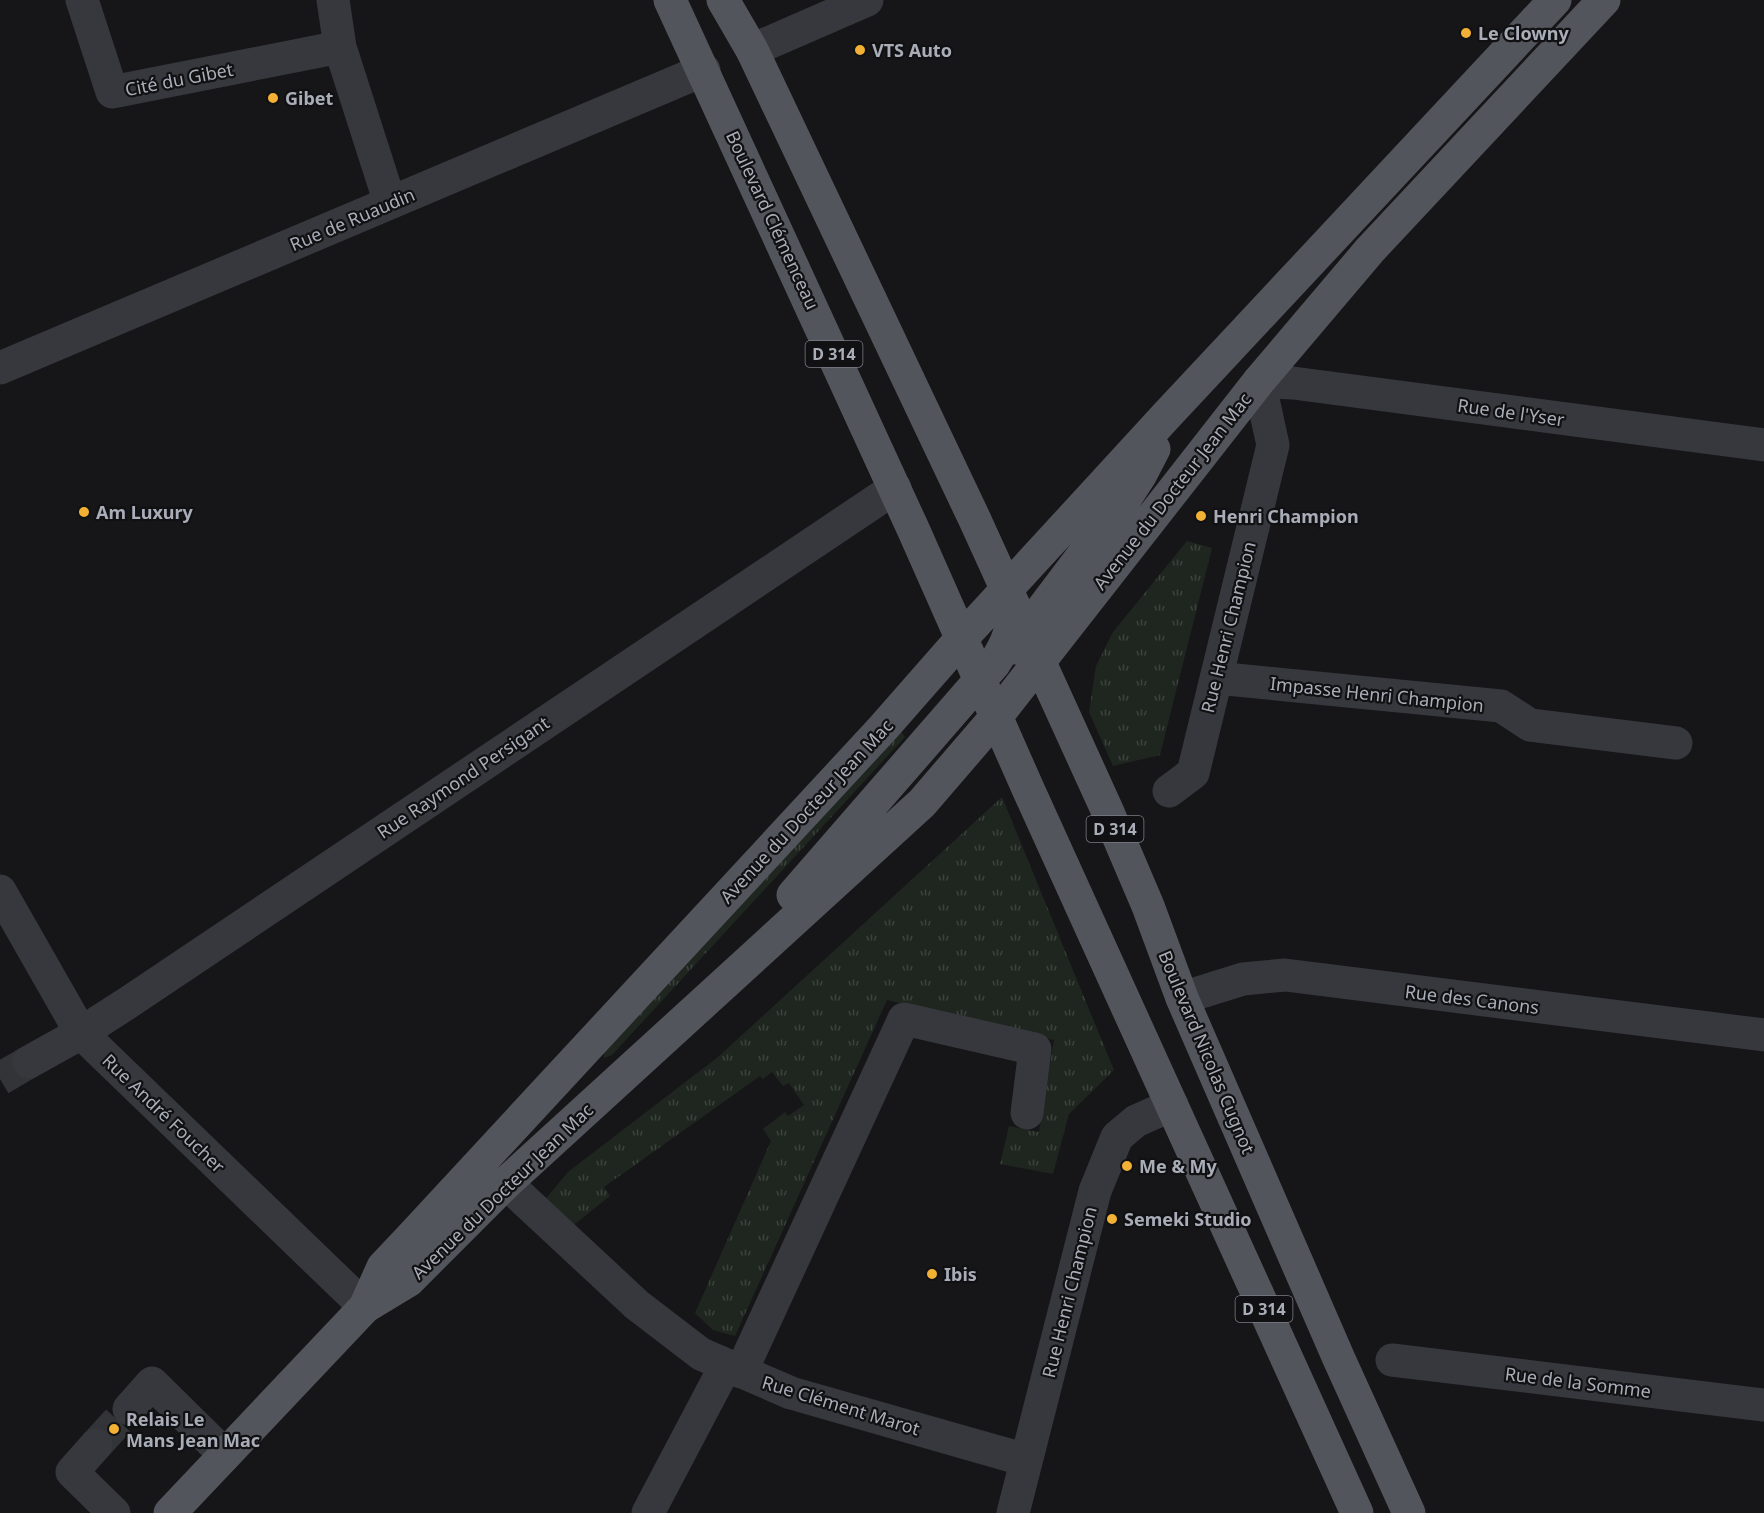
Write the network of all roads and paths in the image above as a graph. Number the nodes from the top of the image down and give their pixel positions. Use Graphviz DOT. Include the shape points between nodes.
graph roads {
  1 [pos="82,0"];
  2 [pos="333,0"];
  3 [pos="670,0"];
  4 [pos="723,0"];
  5 [pos="867,0"];
  6 [pos="1556,0"];
  7 [pos="1604,0"];
  8 [pos="340,47"];
  9 [pos="752,50"];
  10 [pos="704,70"];
  11 [pos="390,203"];
  12 [pos="0,368"];
  13 [pos="1258,381"];
  14 [pos="1166,416"];
  15 [pos="1764,445"];
  16 [pos="895,488"];
  17 [pos="1007,590"];
  18 [pos="1025,632"];
  19 [pos="962,638"];
  20 [pos="1039,663"];
  21 [pos="1216,678"];
  22 [pos="980,680"];
  23 [pos="995,714"];
  24 [pos="1676,743"];
  25 [pos="1169,791"];
  26 [pos="0,891"];
  27 [pos="1182,998"];
  28 [pos="685,1018"];
  29 [pos="81,1033"];
  30 [pos="1764,1035"];
  31 [pos="29,1062"];
  32 [pos="1172,1105"];
  33 [pos="1026,1113"];
  34 [pos="506,1183"];
  35 [pos="365,1306"];
  36 [pos="1392,1360"];
  37 [pos="734,1369"];
  38 [pos="1764,1405"];
  39 [pos="129,1409"];
  40 [pos="96,1445"];
  41 [pos="225,1455"];
  42 [pos="1026,1460"];
  43 [pos="114,1513"];
  44 [pos="170,1513"];
  45 [pos="648,1513"];
  46 [pos="1013,1513"];
  47 [pos="1357,1513"];
  48 [pos="1409,1513"];
  1 -- 8 [label="street, Cité du Gibet" via="112,92"];
  2 -- 8 [label="street"];
  3 -- 10 [label="main road, Boulevard Clémenceau / D 314"];
  4 -- 9 [label="main road, D 314"];
  5 -- 9 [label="street"];
  6 -- 14 [label="main road, Avenue du Docteur Jean Mac"];
  7 -- 13 [label="main road, Avenue du Docteur Jean Mac" via="1370,250"];
  8 -- 11 [label="street"];
  9 -- 17 [label="main road, D 314"];
  10 -- 11 [label="street, Rue de Ruaudin"];
  10 -- 16 [label="main road, Boulevard Clémenceau / D 314"];
  11 -- 12 [label="street, Rue de Ruaudin"];
  13 -- 15 [label="street, Rue de l'Yser"];
  13 -- 20 [label="main road, Avenue du Docteur Jean Mac"];
  13 -- 21 [label="street, Rue Henri Champion" via="1273,446"];
  14 -- 17 [label="main road, Avenue du Docteur Jean Mac"];
  14 -- 18 [label="main road" via="1152,453 1129,493"];
  16 -- 19 [label="main road, Boulevard Clémenceau / D 314"];
  16 -- 29 [label="street, Rue Raymond Persigant"];
  17 -- 18 [label="main road, Boulevard Nicolas Cugnot / D 314"];
  17 -- 19 [label="main road, Avenue du Docteur Jean Mac"];
  17 -- 22 [label="main road" via="1012,624 1008,639"];
  18 -- 20 [label="main road, Boulevard Nicolas Cugnot / D 314"];
  18 -- 23 [label="main road" via="996,693"];
  19 -- 22 [label="main road, D 314"];
  19 -- 35 [label="main road, Avenue du Docteur Jean Mac" via="383,1267"];
  20 -- 23 [label="main road, Avenue du Docteur Jean Mac"];
  20 -- 27 [label="main road, Boulevard Nicolas Cugnot / D 314" via="1129,862"];
  21 -- 24 [label="street, Impasse Henri Champion" via="1501,706 1530,725"];
  21 -- 25 [label="street, Rue Henri Champion" via="1193,773"];
  22 -- 23 [label="main road"];
  22 -- 28 [label="main road"];
  23 -- 28 [label="main road, Avenue du Docteur Jean Mac" via="922,802"];
  23 -- 32 [label="main road, D 314"];
  26 -- 29 [label="street, Rue André Foucher"];
  27 -- 30 [label="street, Rue des Canons" via="1243,979 1285,975"];
  27 -- 48 [label="main road, Boulevard Nicolas Cugnot / D 314"];
  28 -- 34 [label="main road, Avenue du Docteur Jean Mac"];
  29 -- 31 [label="street, Rue Raymond Persigant"];
  29 -- 35 [label="street, Rue André Foucher"];
  32 -- 42 [label="street, Rue Henri Champion" via="1136,1121 1117,1137 1095,1191"];
  32 -- 47 [label="main road, D 314"];
  33 -- 37 [label="street" via="1035,1049 904,1019"];
  34 -- 35 [label="main road, Avenue du Docteur Jean Mac" via="408,1281"];
  34 -- 37 [label="street, Rue Clément Marot" via="637,1305 701,1354"];
  35 -- 41 [label="main road"];
  36 -- 38 [label="street, Rue de la Somme"];
  37 -- 42 [label="street, Rue Clément Marot" via="791,1393"];
  37 -- 45 [label="street"];
  39 -- 41 [label="street" via="152,1383"];
  40 -- 43 [label="street" via="72,1472"];
  41 -- 44 [label="main road"];
  42 -- 46 [label="street, Rue Henri Champion"];
}
